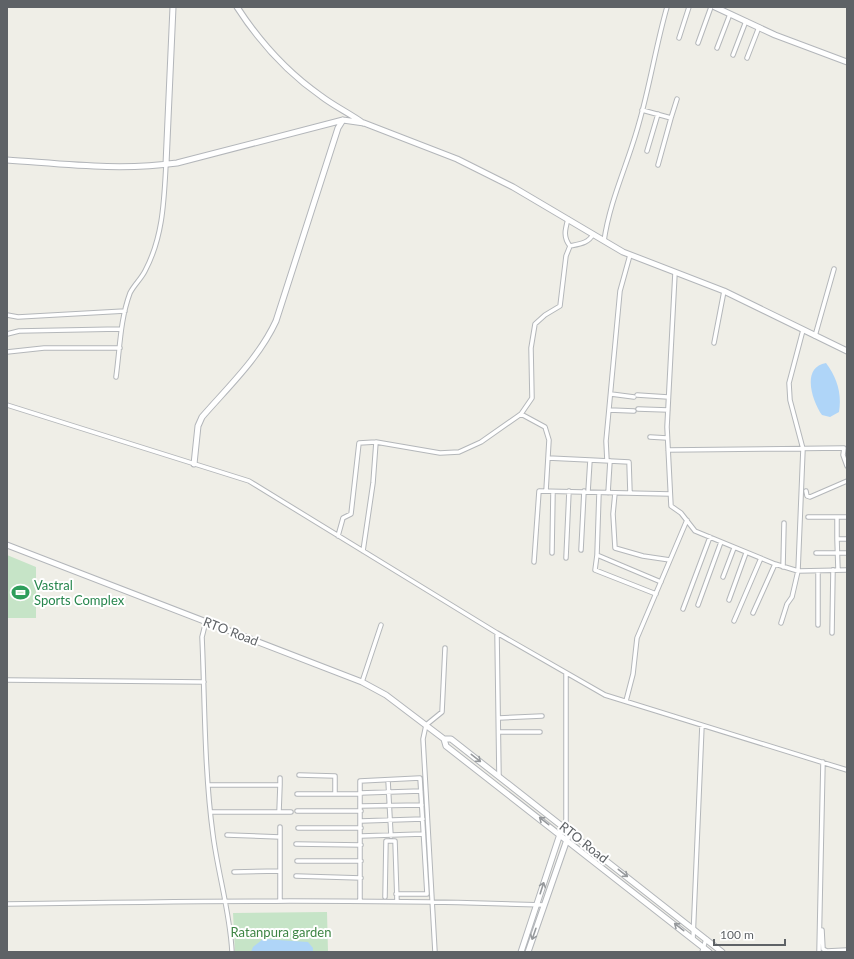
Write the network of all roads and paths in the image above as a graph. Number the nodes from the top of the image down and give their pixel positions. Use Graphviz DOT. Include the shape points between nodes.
graph roads {
  1 [pos="173,7"];
  2 [pos="237,7"];
  3 [pos="667,7"];
  4 [pos="689,7"];
  5 [pos="711,7"];
  6 [pos="715,7"];
  7 [pos="730,14"];
  8 [pos="746,21"];
  9 [pos="759,27"];
  10 [pos="679,38"];
  11 [pos="698,43"];
  12 [pos="718,48"];
  13 [pos="733,55"];
  14 [pos="747,58"];
  15 [pos="847,62"];
  16 [pos="677,99"];
  17 [pos="642,110"];
  18 [pos="658,114"];
  19 [pos="671,118"];
  20 [pos="343,120"];
  21 [pos="364,123"];
  22 [pos="647,151"];
  23 [pos="7,160"];
  24 [pos="166,164"];
  25 [pos="658,165"];
  26 [pos="568,219"];
  27 [pos="593,234"];
  28 [pos="604,241"];
  29 [pos="570,246"];
  30 [pos="630,255"];
  31 [pos="834,269"];
  32 [pos="675,273"];
  33 [pos="724,291"];
  34 [pos="125,311"];
  35 [pos="7,315"];
  36 [pos="120,329"];
  37 [pos="802,330"];
  38 [pos="7,334"];
  39 [pos="815,336"];
  40 [pos="714,343"];
  41 [pos="120,348"];
  42 [pos="847,351"];
  43 [pos="7,352"];
  44 [pos="116,376"];
  45 [pos="611,394"];
  46 [pos="668,396"];
  47 [pos="7,405"];
  48 [pos="638,409"];
  49 [pos="609,410"];
  50 [pos="668,410"];
  51 [pos="634,411"];
  52 [pos="521,414"];
  53 [pos="650,437"];
  54 [pos="667,438"];
  55 [pos="376,442"];
  56 [pos="846,447"];
  57 [pos="803,449"];
  58 [pos="668,450"];
  59 [pos="548,458"];
  60 [pos="590,460"];
  61 [pos="608,461"];
  62 [pos="194,464"];
  63 [pos="847,466"];
  64 [pos="847,481"];
  65 [pos="546,491"];
  66 [pos="569,491"];
  67 [pos="806,491"];
  68 [pos="553,492"];
  69 [pos="586,492"];
  70 [pos="599,492"];
  71 [pos="608,493"];
  72 [pos="615,493"];
  73 [pos="630,493"];
  74 [pos="670,494"];
  75 [pos="808,517"];
  76 [pos="837,517"];
  77 [pos="847,517"];
  78 [pos="687,520"];
  79 [pos="784,523"];
  80 [pos="338,536"];
  81 [pos="710,537"];
  82 [pos="837,539"];
  83 [pos="847,539"];
  84 [pos="721,542"];
  85 [pos="7,545"];
  86 [pos="734,548"];
  87 [pos="581,550"];
  88 [pos="363,551"];
  89 [pos="552,553"];
  90 [pos="746,553"];
  91 [pos="816,553"];
  92 [pos="838,553"];
  93 [pos="847,553"];
  94 [pos="597,555"];
  95 [pos="566,558"];
  96 [pos="761,558"];
  97 [pos="670,560"];
  98 [pos="534,562"];
  99 [pos="775,564"];
  100 [pos="783,566"];
  101 [pos="833,570"];
  102 [pos="838,570"];
  103 [pos="847,570"];
  104 [pos="798,571"];
  105 [pos="818,571"];
  106 [pos="723,577"];
  107 [pos="661,582"];
  108 [pos="656,594"];
  109 [pos="729,600"];
  110 [pos="698,605"];
  111 [pos="683,609"];
  112 [pos="753,612"];
  113 [pos="734,621"];
  114 [pos="206,622"];
  115 [pos="781,623"];
  116 [pos="381,625"];
  117 [pos="818,625"];
  118 [pos="497,633"];
  119 [pos="832,633"];
  120 [pos="445,648"];
  121 [pos="566,673"];
  122 [pos="7,680"];
  123 [pos="204,682"];
  124 [pos="362,682"];
  125 [pos="626,701"];
  126 [pos="542,716"];
  127 [pos="499,718"];
  128 [pos="426,725"];
  129 [pos="702,725"];
  130 [pos="499,732"];
  131 [pos="540,732"];
  132 [pos="444,739"];
  133 [pos="823,762"];
  134 [pos="847,770"];
  135 [pos="298,775"];
  136 [pos="499,777"];
  137 [pos="280,778"];
  138 [pos="388,780"];
  139 [pos="208,785"];
  140 [pos="280,785"];
  141 [pos="388,792"];
  142 [pos="421,792"];
  143 [pos="297,794"];
  144 [pos="335,794"];
  145 [pos="360,794"];
  146 [pos="528,799"];
  147 [pos="422,805"];
  148 [pos="523,805"];
  149 [pos="361,806"];
  150 [pos="389,806"];
  151 [pos="297,810"];
  152 [pos="361,811"];
  153 [pos="211,812"];
  154 [pos="279,812"];
  155 [pos="291,812"];
  156 [pos="422,819"];
  157 [pos="390,820"];
  158 [pos="361,821"];
  159 [pos="280,826"];
  160 [pos="298,828"];
  161 [pos="361,828"];
  162 [pos="566,828"];
  163 [pos="424,834"];
  164 [pos="560,834"];
  165 [pos="391,835"];
  166 [pos="226,836"];
  167 [pos="361,836"];
  168 [pos="280,838"];
  169 [pos="567,839"];
  170 [pos="391,841"];
  171 [pos="296,844"];
  172 [pos="361,845"];
  173 [pos="297,861"];
  174 [pos="361,861"];
  175 [pos="280,871"];
  176 [pos="234,872"];
  177 [pos="296,876"];
  178 [pos="361,878"];
  179 [pos="396,894"];
  180 [pos="385,897"];
  181 [pos="226,900"];
  182 [pos="280,900"];
  183 [pos="360,901"];
  184 [pos="397,901"];
  185 [pos="432,902"];
  186 [pos="7,904"];
  187 [pos="537,905"];
  188 [pos="544,905"];
  189 [pos="694,929"];
  190 [pos="822,930"];
  191 [pos="694,939"];
  192 [pos="706,939"];
  193 [pos="703,950"];
  194 [pos="847,950"];
  195 [pos="232,952"];
  196 [pos="435,952"];
  197 [pos="521,952"];
  198 [pos="528,952"];
  199 [pos="709,952"];
  200 [pos="722,952"];
  201 [pos="819,952"];
  1 -- 24 [label="street"];
  2 -- 21 [label="street" via="279,60 298,79"];
  3 -- 17 [label="street"];
  4 -- 10 [label="street"];
  5 -- 11 [label="street"];
  6 -- 7 [label="street"];
  7 -- 8 [label="street"];
  7 -- 12 [label="street"];
  8 -- 9 [label="street"];
  8 -- 13 [label="street"];
  9 -- 14 [label="street"];
  9 -- 15 [label="street"];
  16 -- 19 [label="street"];
  17 -- 18 [label="street"];
  17 -- 28 [label="street" via="607,216"];
  18 -- 19 [label="street"];
  18 -- 22 [label="street"];
  19 -- 25 [label="street"];
  20 -- 21 [label="street"];
  20 -- 24 [label="street"];
  20 -- 62 [label="street" via="338,128 276,321 270,334 248,364 202,417 198,426"];
  21 -- 26 [label="street" via="457,159"];
  23 -- 24 [label="street" via="125,168"];
  24 -- 34 [label="street" via="164,213 156,244 145,271 131,292"];
  26 -- 27 [label="street"];
  26 -- 29 [label="street" via="565,240"];
  27 -- 28 [label="street"];
  27 -- 29 [label="street" via="591,239 583,244"];
  28 -- 30 [label="street"];
  29 -- 52 [label="street" via="566,256 560,306 535,324 531,348 532,398"];
  30 -- 32 [label="street"];
  30 -- 45 [label="street" via="620,291"];
  31 -- 39 [label="street"];
  32 -- 33 [label="street"];
  32 -- 46 [label="street"];
  33 -- 37 [label="street"];
  33 -- 40 [label="street"];
  34 -- 35 [label="street" via="18,317"];
  34 -- 36 [label="street"];
  36 -- 38 [label="street" via="19,331"];
  36 -- 41 [label="street"];
  37 -- 39 [label="street"];
  37 -- 57 [label="street" via="789,384 790,400"];
  39 -- 42 [label="street"];
  41 -- 43 [label="street" via="44,348"];
  41 -- 44 [label="street"];
  45 -- 46 [label="street"];
  45 -- 49 [label="street"];
  46 -- 50 [label="street"];
  47 -- 62 [label="street"];
  48 -- 50 [label="street"];
  49 -- 51 [label="street"];
  49 -- 61 [label="street"];
  50 -- 54 [label="street"];
  52 -- 55 [label="street" via="481,442 460,452 440,453"];
  52 -- 59 [label="street" via="545,427 549,440"];
  53 -- 54 [label="street"];
  54 -- 58 [label="street"];
  55 -- 80 [label="street" via="359,443 351,514 343,518"];
  55 -- 88 [label="street"];
  56 -- 57 [label="street"];
  56 -- 63 [label="street" via="843,455"];
  57 -- 58 [label="street"];
  57 -- 104 [label="street"];
  58 -- 74 [label="street"];
  59 -- 60 [label="street"];
  59 -- 65 [label="street"];
  60 -- 61 [label="street"];
  60 -- 69 [label="street"];
  61 -- 71 [label="street"];
  61 -- 73 [label="street" via="629,462"];
  62 -- 80 [label="street" via="248,481"];
  64 -- 67 [label="street" via="810,497"];
  65 -- 68 [label="street"];
  65 -- 98 [label="street" via="539,491"];
  66 -- 68 [label="street"];
  66 -- 69 [label="street"];
  66 -- 95 [label="street"];
  68 -- 89 [label="street"];
  69 -- 70 [label="street"];
  69 -- 87 [label="street"];
  70 -- 71 [label="street"];
  70 -- 94 [label="street"];
  71 -- 72 [label="street"];
  72 -- 73 [label="street"];
  72 -- 97 [label="street" via="614,548"];
  73 -- 74 [label="street"];
  74 -- 78 [label="street" via="671,506"];
  75 -- 76 [label="street"];
  76 -- 77 [label="street"];
  76 -- 82 [label="street"];
  78 -- 81 [label="street" via="695,531"];
  78 -- 97 [label="street"];
  79 -- 100 [label="street"];
  80 -- 88 [label="street"];
  81 -- 84 [label="street"];
  81 -- 111 [label="street"];
  82 -- 83 [label="street"];
  82 -- 92 [label="street"];
  84 -- 86 [label="street"];
  84 -- 110 [label="street"];
  85 -- 114 [label="street, RTO Road"];
  86 -- 90 [label="street"];
  86 -- 106 [label="street"];
  88 -- 118 [label="street"];
  90 -- 96 [label="street"];
  90 -- 109 [label="street"];
  91 -- 92 [label="street"];
  92 -- 93 [label="street"];
  92 -- 102 [label="street"];
  94 -- 107 [label="street"];
  94 -- 108 [label="street" via="595,570"];
  96 -- 99 [label="street"];
  96 -- 113 [label="street"];
  97 -- 107 [label="street"];
  99 -- 100 [label="street"];
  99 -- 112 [label="street"];
  100 -- 104 [label="street"];
  101 -- 102 [label="street"];
  101 -- 105 [label="street"];
  101 -- 119 [label="street"];
  102 -- 103 [label="street"];
  104 -- 105 [label="street"];
  104 -- 115 [label="street" via="792,597"];
  105 -- 117 [label="street"];
  107 -- 108 [label="street"];
  108 -- 125 [label="street" via="637,638 633,674"];
  114 -- 123 [label="street" via="202,637"];
  114 -- 124 [label="street, RTO Road"];
  116 -- 124 [label="street"];
  118 -- 121 [label="street"];
  118 -- 127 [label="street"];
  120 -- 128 [label="street" via="442,712"];
  121 -- 125 [label="street" via="605,695"];
  121 -- 162 [label="street"];
  122 -- 123 [label="street"];
  123 -- 139 [label="street"];
  124 -- 128 [label="street, RTO Road" via="386,695"];
  125 -- 129 [label="street"];
  126 -- 127 [label="street"];
  127 -- 130 [label="street"];
  128 -- 132 [label="street, RTO Road"];
  128 -- 185 [label="street" via="423,739"];
  129 -- 133 [label="street"];
  129 -- 189 [label="street"];
  130 -- 131 [label="street"];
  130 -- 136 [label="street"];
  132 -- 136 [label="street, RTO Road, one-way" via="451,739"];
  132 -- 148 [label="street, RTO Road" via="446,746"];
  133 -- 134 [label="street"];
  133 -- 201 [label="street"];
  135 -- 144 [label="street" via="335,776"];
  136 -- 146 [label="street, RTO Road"];
  137 -- 140 [label="street"];
  138 -- 141 [label="street"];
  138 -- 142 [label="street" via="420,778"];
  138 -- 145 [label="street" via="360,781"];
  139 -- 140 [label="street"];
  139 -- 153 [label="street"];
  140 -- 154 [label="street"];
  141 -- 142 [label="street"];
  141 -- 145 [label="street"];
  141 -- 150 [label="street"];
  142 -- 147 [label="street"];
  143 -- 144 [label="street"];
  144 -- 145 [label="street"];
  145 -- 149 [label="street"];
  146 -- 148 [label="street"];
  146 -- 162 [label="street, RTO Road"];
  147 -- 150 [label="street"];
  147 -- 156 [label="street"];
  164 -- 148 [label="street, RTO Road, one-way"];
  149 -- 150 [label="street"];
  149 -- 152 [label="street"];
  150 -- 157 [label="street"];
  151 -- 152 [label="street"];
  152 -- 158 [label="street"];
  153 -- 154 [label="street"];
  153 -- 181 [label="street" via="213,836"];
  154 -- 155 [label="street"];
  156 -- 157 [label="street"];
  156 -- 163 [label="street"];
  157 -- 158 [label="street"];
  157 -- 165 [label="street"];
  158 -- 161 [label="street"];
  159 -- 168 [label="street"];
  160 -- 161 [label="street"];
  161 -- 167 [label="street"];
  162 -- 164 [label="street"];
  162 -- 169 [label="street"];
  162 -- 189 [label="street, RTO Road, one-way"];
  163 -- 165 [label="street"];
  163 -- 179 [label="street" via="427,894"];
  164 -- 169 [label="street, RTO Road"];
  187 -- 164 [label="street, one-way"];
  165 -- 167 [label="street"];
  165 -- 170 [label="street"];
  166 -- 168 [label="street"];
  167 -- 172 [label="street"];
  168 -- 175 [label="street"];
  169 -- 188 [label="street"];
  191 -- 169 [label="street, RTO Road, one-way"];
  170 -- 179 [label="street" via="395,841"];
  170 -- 180 [label="street" via="386,841"];
  171 -- 172 [label="street"];
  172 -- 174 [label="street"];
  173 -- 174 [label="street"];
  174 -- 178 [label="street"];
  175 -- 176 [label="street"];
  175 -- 182 [label="street"];
  177 -- 178 [label="street"];
  178 -- 183 [label="street"];
  179 -- 184 [label="street"];
  181 -- 182 [label="street"];
  181 -- 186 [label="street"];
  181 -- 195 [label="street"];
  182 -- 183 [label="street"];
  183 -- 184 [label="street"];
  184 -- 185 [label="street"];
  185 -- 187 [label="street"];
  185 -- 196 [label="street"];
  187 -- 188 [label="street"];
  187 -- 197 [label="street"];
  188 -- 198 [label="street, one-way"];
  189 -- 191 [label="street"];
  189 -- 192 [label="street, RTO Road"];
  190 -- 194 [label="street" via="823,949"];
  191 -- 193 [label="street, RTO Road"];
  192 -- 193 [label="street"];
  192 -- 200 [label="street, RTO Road"];
  193 -- 199 [label="street, RTO Road"];
}
